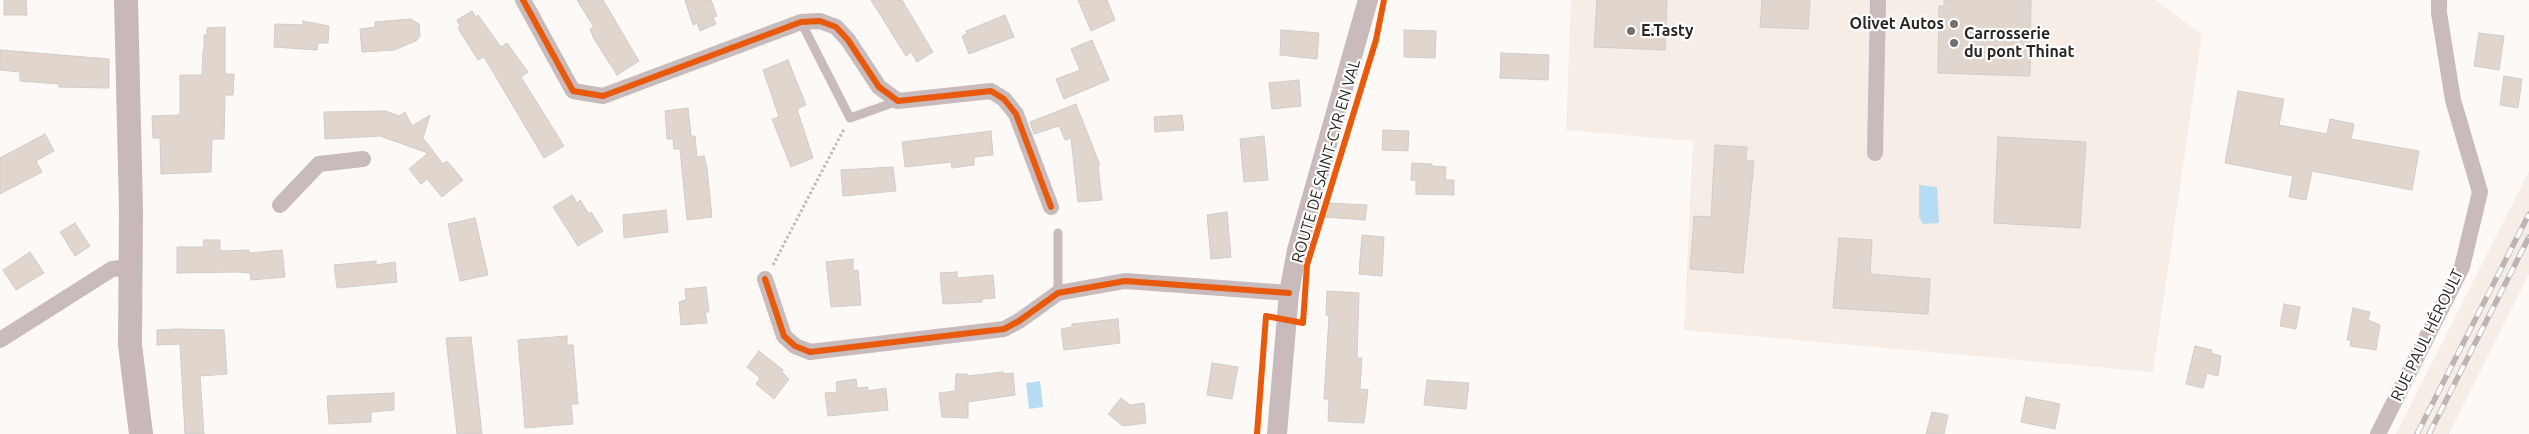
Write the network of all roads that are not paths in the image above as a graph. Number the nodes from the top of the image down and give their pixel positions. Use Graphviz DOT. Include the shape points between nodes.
graph roads {
  1 [pos="126,0"];
  2 [pos="523,0"];
  3 [pos="1368,0"];
  4 [pos="1878,0"];
  5 [pos="2439,0"];
  6 [pos="801,22"];
  7 [pos="898,101"];
  8 [pos="1874,153"];
  9 [pos="363,159"];
  10 [pos="280,205"];
  11 [pos="1051,208"];
  12 [pos="1058,233"];
  13 [pos="130,267"];
  14 [pos="765,279"];
  15 [pos="1058,293"];
  16 [pos="1288,293"];
  17 [pos="0,340"];
  18 [pos="141,434"];
  19 [pos="1277,434"];
  20 [pos="2378,434"];
  1 -- 13 [label="main road"];
  2 -- 6 [label="street" via="573,91 603,96"];
  3 -- 16 [label="street, ROUTE DE SAINT-CYR EN VAL" via="1297,250"];
  4 -- 8 [label="street"];
  5 -- 20 [label="street, RUE PAUL HÉROULT" via="2453,100 2480,192 2462,267"];
  6 -- 7 [label="street" via="820,21 836,27 878,87"];
  6 -- 7 [label="lane" via="850,118"];
  7 -- 11 [label="street" via="991,92 1004,99 1016,114"];
  9 -- 10 [label="street" via="319,164"];
  12 -- 15 [label="lane"];
  13 -- 17 [label="street" via="112,268"];
  13 -- 18 [label="main road" via="130,345"];
  14 -- 15 [label="street" via="784,336 795,346 810,352 1004,329"];
  15 -- 16 [label="street" via="1125,281"];
  16 -- 19 [label="street, ROUTE DE SAINT-CYR EN VAL"];
}
